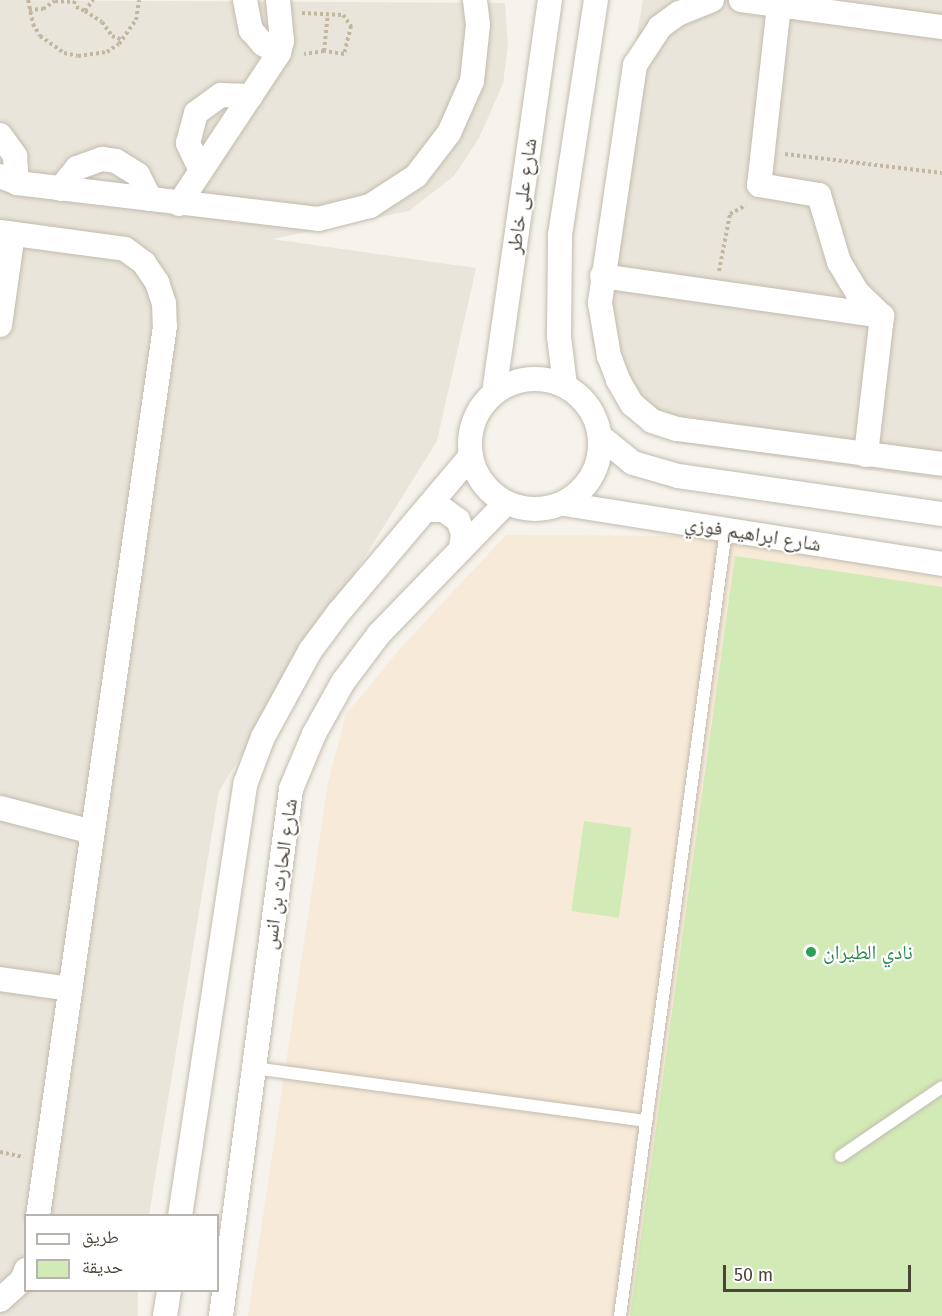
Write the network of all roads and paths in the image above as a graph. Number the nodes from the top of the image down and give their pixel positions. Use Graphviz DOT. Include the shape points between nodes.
graph roads {
  1 [pos="28,0"];
  2 [pos="93,0"];
  3 [pos="139,0"];
  4 [pos="245,0"];
  5 [pos="475,0"];
  6 [pos="550,0"];
  7 [pos="596,0"];
  8 [pos="712,0"];
  9 [pos="741,0"];
  10 [pos="74,1"];
  11 [pos="279,5"];
  12 [pos="779,5"];
  13 [pos="29,9"];
  14 [pos="85,10"];
  15 [pos="328,15"];
  16 [pos="942,27"];
  17 [pos="123,40"];
  18 [pos="279,51"];
  19 [pos="324,51"];
  20 [pos="251,96"];
  21 [pos="0,135"];
  22 [pos="763,151"];
  23 [pos="201,171"];
  24 [pos="942,173"];
  25 [pos="8,180"];
  26 [pos="759,185"];
  27 [pos="60,189"];
  28 [pos="150,199"];
  29 [pos="179,204"];
  30 [pos="6,233"];
  31 [pos="602,276"];
  32 [pos="715,292"];
  33 [pos="882,316"];
  34 [pos="0,325"];
  35 [pos="565,385"];
  36 [pos="494,393"];
  37 [pos="601,437"];
  38 [pos="866,455"];
  39 [pos="470,458"];
  40 [pos="942,464"];
  41 [pos="506,504"];
  42 [pos="564,504"];
  43 [pos="427,510"];
  44 [pos="942,514"];
  45 [pos="726,530"];
  46 [pos="461,549"];
  47 [pos="942,564"];
  48 [pos="0,808"];
  49 [pos="92,832"];
  50 [pos="0,979"];
  51 [pos="70,989"];
  52 [pos="254,1068"];
  53 [pos="942,1087"];
  54 [pos="646,1121"];
  55 [pos="841,1156"];
  56 [pos="38,1214"];
  57 [pos="180,1214"];
  58 [pos="24,1274"];
  59 [pos="169,1292"];
  60 [pos="0,1300"];
  61 [pos="165,1316"];
  62 [pos="221,1316"];
  63 [pos="620,1316"];
  1 -- 13 [label="path"];
  2 -- 14 [label="path"];
  3 -- 17 [label="path" via="136,20"];
  4 -- 18 [label="street" via="252,30 263,44"];
  5 -- 29 [label="street" via="478,25 472,81 449,133 416,176 370,206 318,219"];
  6 -- 36 [label="street, شارع على خاطر"];
  7 -- 35 [label="street" via="560,235 558,316"];
  8 -- 31 [label="street" via="679,12 660,27 634,65"];
  9 -- 12 [label="street"];
  10 -- 13 [label="path"];
  10 -- 14 [label="path"];
  11 -- 15 [label="path"];
  11 -- 18 [label="street"];
  12 -- 16 [label="street"];
  12 -- 22 [label="street"];
  13 -- 17 [label="path" via="40,36 64,53 93,56"];
  14 -- 17 [label="path" via="102,22 112,36"];
  15 -- 19 [label="path"];
  15 -- 19 [label="path" via="349,19 351,36 344,54"];
  18 -- 19 [label="path"];
  18 -- 20 [label="street"];
  20 -- 23 [label="street"];
  20 -- 23 [label="street" via="221,95 196,113 189,143"];
  21 -- 25 [label="street" via="15,156"];
  22 -- 24 [label="path"];
  22 -- 26 [label="street"];
  23 -- 29 [label="street"];
  25 -- 27 [label="street"];
  26 -- 32 [label="path" via="754,198 730,214"];
  26 -- 33 [label="street" via="819,195 838,262 857,292"];
  27 -- 28 [label="street"];
  27 -- 28 [label="street" via="77,168 109,160 138,175"];
  28 -- 29 [label="street"];
  30 -- 34 [label="street"];
  30 -- 49 [label="street" via="126,249 144,263 157,282 164,303 165,326"];
  31 -- 32 [label="street"];
  31 -- 38 [label="street" via="601,312 609,356 632,404 652,421 677,429"];
  32 -- 33 [label="street"];
  33 -- 38 [label="street"];
  35 -- 36 [label="street" via="529,378"];
  35 -- 37 [label="street" via="582,398 595,416"];
  36 -- 39 [label="street" via="478,411 470,433"];
  37 -- 42 [label="street" via="598,464 585,487"];
  37 -- 44 [label="street" via="633,463 678,476"];
  38 -- 40 [label="street"];
  39 -- 41 [label="street" via="489,492"];
  39 -- 43 [label="street"];
  41 -- 42 [label="street" via="535,511"];
  41 -- 46 [label="street, شارع الحارث بن انس"];
  42 -- 45 [label="street, شارع ابراهيم فوزي"];
  43 -- 46 [label="street" via="444,510 458,519 463,534"];
  43 -- 57 [label="street" via="310,651 263,737 246,782"];
  45 -- 47 [label="street, شارع ابراهيم فوزي"];
  45 -- 54 [label="lane"];
  46 -- 52 [label="street, شارع الحارث بن انس" via="379,634 344,682 314,734 291,789"];
  48 -- 49 [label="street"];
  49 -- 51 [label="street"];
  50 -- 51 [label="street"];
  51 -- 56 [label="street"];
  52 -- 54 [label="lane"];
  52 -- 62 [label="street, شارع الحارث بن انس"];
  53 -- 55 [label="lane"];
  54 -- 63 [label="lane"];
  58 -- 60 [label="street"];
  59 -- 61 [label="street"];
}
